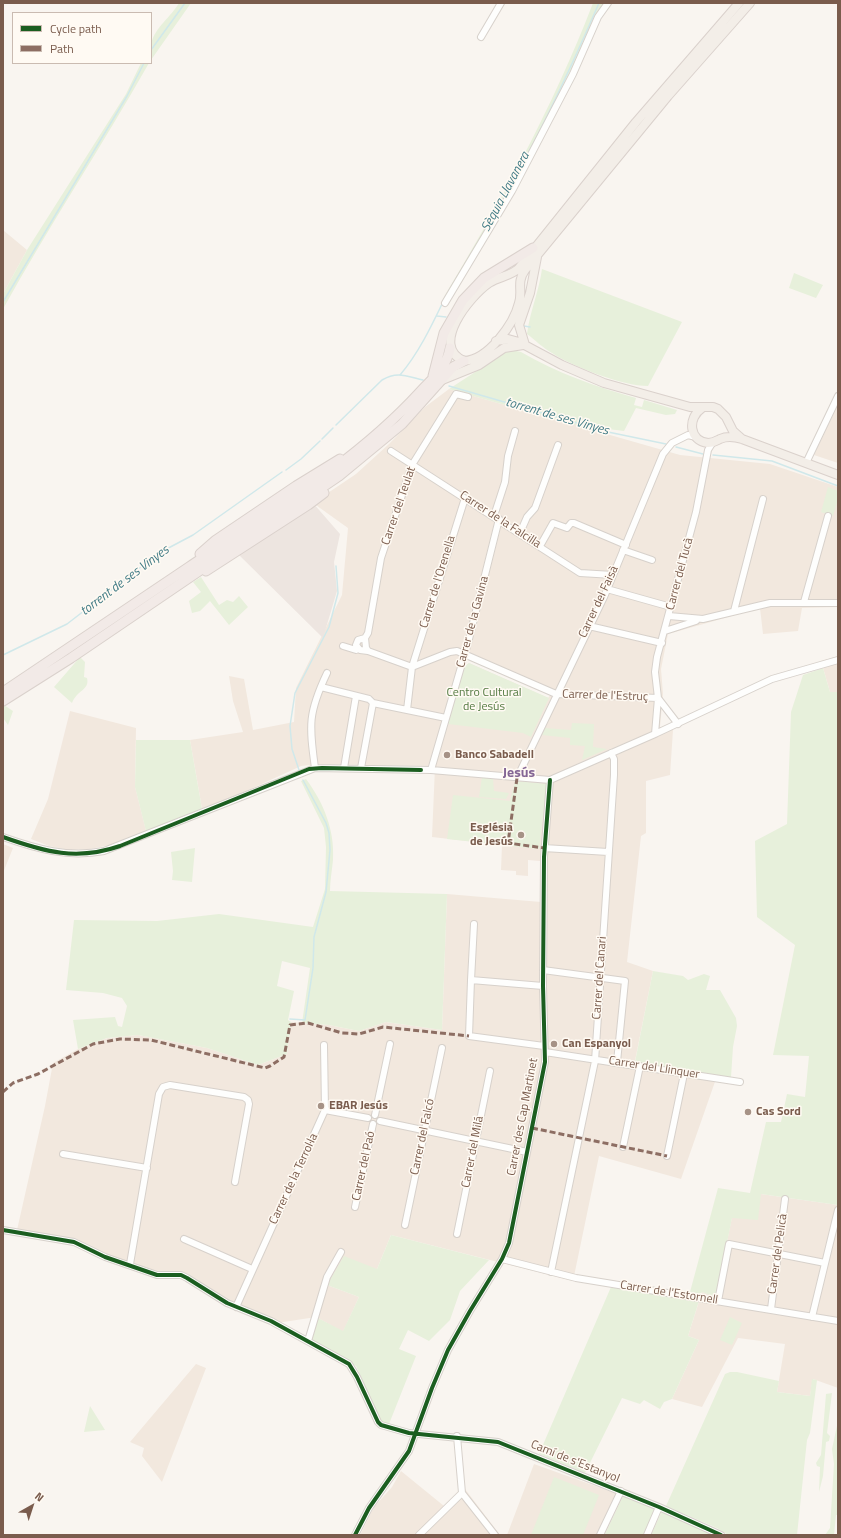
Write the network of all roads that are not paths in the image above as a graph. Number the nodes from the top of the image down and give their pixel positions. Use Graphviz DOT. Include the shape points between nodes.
graph roads {
  1 [pos="501,3"];
  2 [pos="608,3"];
  3 [pos="739,3"];
  4 [pos="750,3"];
  5 [pos="481,37"];
  6 [pos="536,251"];
  7 [pos="504,278"];
  8 [pos="518,288"];
  9 [pos="445,303"];
  10 [pos="512,319"];
  11 [pos="496,341"];
  12 [pos="525,345"];
  13 [pos="450,348"];
  14 [pos="464,361"];
  15 [pos="432,379"];
  16 [pos="442,380"];
  17 [pos="838,396"];
  18 [pos="468,397"];
  19 [pos="683,406"];
  20 [pos="702,408"];
  21 [pos="692,423"];
  22 [pos="727,423"];
  23 [pos="515,431"];
  24 [pos="696,438"];
  25 [pos="742,438"];
  26 [pos="717,441"];
  27 [pos="558,446"];
  28 [pos="708,450"];
  29 [pos="391,451"];
  30 [pos="806,464"];
  31 [pos="412,465"];
  32 [pos="838,475"];
  33 [pos="465,498"];
  34 [pos="763,499"];
  35 [pos="828,516"];
  36 [pos="496,518"];
  37 [pos="520,533"];
  38 [pos="540,546"];
  39 [pos="624,547"];
  40 [pos="652,560"];
  41 [pos="613,575"];
  42 [pos="607,589"];
  43 [pos="804,602"];
  44 [pos="838,603"];
  45 [pos="671,607"];
  46 [pos="734,611"];
  47 [pos="669,616"];
  48 [pos="704,619"];
  49 [pos="589,626"];
  50 [pos="665,631"];
  51 [pos="365,638"];
  52 [pos="662,642"];
  53 [pos="343,646"];
  54 [pos="358,649"];
  55 [pos="368,652"];
  56 [pos="465,654"];
  57 [pos="838,660"];
  58 [pos="412,667"];
  59 [pos="327,673"];
  60 [pos="321,686"];
  61 [pos="5,690"];
  62 [pos="556,694"];
  63 [pos="356,696"];
  64 [pos="658,698"];
  65 [pos="3,701"];
  66 [pos="373,703"];
  67 [pos="407,710"];
  68 [pos="446,718"];
  69 [pos="678,724"];
  70 [pos="655,734"];
  71 [pos="611,753"];
  72 [pos="315,768"];
  73 [pos="344,768"];
  74 [pos="361,768"];
  75 [pos="431,770"];
  76 [pos="517,778"];
  77 [pos="550,780"];
  78 [pos="3,837"];
  79 [pos="544,848"];
  80 [pos="608,852"];
  81 [pos="474,924"];
  82 [pos="543,970"];
  83 [pos="600,977"];
  84 [pos="471,980"];
  85 [pos="543,986"];
  86 [pos="390,1044"];
  87 [pos="324,1045"];
  88 [pos="442,1048"];
  89 [pos="545,1049"];
  90 [pos="594,1059"];
  91 [pos="617,1062"];
  92 [pos="640,1066"];
  93 [pos="490,1071"];
  94 [pos="684,1074"];
  95 [pos="740,1082"];
  96 [pos="325,1110"];
  97 [pos="375,1115"];
  98 [pos="368,1118"];
  99 [pos="380,1121"];
  100 [pos="373,1124"];
  101 [pos="425,1130"];
  102 [pos="475,1141"];
  103 [pos="623,1147"];
  104 [pos="528,1152"];
  105 [pos="64,1154"];
  106 [pos="667,1156"];
  107 [pos="147,1168"];
  108 [pos="235,1182"];
  109 [pos="785,1199"];
  110 [pos="355,1207"];
  111 [pos="838,1210"];
  112 [pos="405,1225"];
  113 [pos="3,1230"];
  114 [pos="457,1234"];
  115 [pos="184,1238"];
  116 [pos="341,1252"];
  117 [pos="778,1254"];
  118 [pos="502,1259"];
  119 [pos="825,1263"];
  120 [pos="130,1264"];
  121 [pos="252,1269"];
  122 [pos="551,1272"];
  123 [pos="718,1301"];
  124 [pos="236,1307"];
  125 [pos="771,1309"];
  126 [pos="812,1317"];
  127 [pos="837,1319"];
  128 [pos="308,1341"];
  129 [pos="415,1433"];
  130 [pos="457,1436"];
  131 [pos="621,1491"];
  132 [pos="462,1493"];
  133 [pos="660,1507"];
  134 [pos="355,1535"];
  135 [pos="419,1535"];
  136 [pos="494,1535"];
  137 [pos="600,1535"];
  138 [pos="648,1535"];
  139 [pos="721,1535"];
  1 -- 5 [label="street"];
  2 -- 9 [label="street" via="598,17 573,74 512,191"];
  3 -- 6 [label="main road" via="653,101"];
  4 -- 6 [label="main road"];
  6 -- 7 [label="main road" via="519,268"];
  6 -- 8 [label="main road" via="522,274"];
  6 -- 12 [label="main road" via="530,293 519,325"];
  6 -- 15 [label="highway" via="484,278 463,300 444,333"];
  7 -- 8 [label="main road" via="512,281"];
  7 -- 13 [label="main road" via="495,279 486,285 466,306 453,331"];
  8 -- 10 [label="main road" via="519,302"];
  10 -- 11 [label="main road"];
  10 -- 12 [label="main road" via="516,335"];
  11 -- 12 [label="main road" via="508,339"];
  11 -- 14 [label="main road" via="476,359"];
  12 -- 16 [label="main road" via="504,348 472,368"];
  12 -- 19 [label="main road" via="581,375"];
  13 -- 14 [label="main road" via="456,357"];
  13 -- 15 [label="highway" via="445,364"];
  14 -- 16 [label="highway" via="453,367"];
  15 -- 61 [label="highway" via="396,418 355,453 301,492"];
  16 -- 65 [label="highway" via="402,424 339,476 71,658"];
  17 -- 30 [label="street"];
  18 -- 31 [label="street, Carrer del Teulat" via="456,394"];
  19 -- 20 [label="main road"];
  19 -- 21 [label="main road"];
  20 -- 21 [label="main road" via="697,411"];
  20 -- 22 [label="main road" via="718,409 723,412"];
  21 -- 24 [label="main road"];
  22 -- 25 [label="main road"];
  22 -- 26 [label="main road" via="725,434"];
  23 -- 36 [label="street, Carrer de la Gavina"];
  24 -- 26 [label="main road"];
  24 -- 28 [label="street"];
  24 -- 39 [label="street, Carrer del Faisà" via="672,443 663,454"];
  25 -- 26 [label="main road"];
  25 -- 30 [label="main road"];
  26 -- 28 [label="street, Carrer del Tucà"];
  27 -- 37 [label="street" via="535,508 527,517"];
  28 -- 45 [label="street, Carrer del Tucà" via="696,512"];
  29 -- 31 [label="street, Carrer de la Falcilla"];
  30 -- 32 [label="main road"];
  31 -- 33 [label="street, Carrer de la Falcilla"];
  31 -- 51 [label="street, Carrer del Teulat" via="381,558"];
  33 -- 36 [label="street, Carrer de la Falcilla"];
  33 -- 58 [label="street, Carrer de l'Orenella"];
  34 -- 46 [label="street"];
  35 -- 43 [label="street"];
  36 -- 37 [label="street, Carrer de la Falcilla"];
  36 -- 56 [label="street, Carrer de la Gavina"];
  37 -- 38 [label="street, Carrer de la Falcilla"];
  38 -- 39 [label="street" via="553,522 567,528 574,523"];
  38 -- 41 [label="street, Carrer de la Falcilla" via="580,572"];
  39 -- 40 [label="street"];
  39 -- 41 [label="street, Carrer del Faisà"];
  41 -- 42 [label="street, Carrer del Faisà"];
  42 -- 45 [label="street"];
  42 -- 49 [label="street, Carrer del Faisà"];
  43 -- 44 [label="street"];
  43 -- 46 [label="street" via="770,603"];
  45 -- 47 [label="street, Carrer del Tucà"];
  46 -- 48 [label="street"];
  47 -- 48 [label="street"];
  47 -- 50 [label="street, Carrer del Tucà"];
  48 -- 50 [label="street"];
  49 -- 52 [label="street"];
  49 -- 62 [label="street, Carrer del Faisà"];
  50 -- 52 [label="street, Carrer del Tucà"];
  51 -- 54 [label="street" via="358,640"];
  51 -- 55 [label="street"];
  52 -- 64 [label="street, Carrer del Tucà" via="655,672"];
  53 -- 54 [label="street"];
  54 -- 55 [label="street"];
  55 -- 58 [label="street"];
  56 -- 58 [label="street" via="450,652"];
  56 -- 62 [label="street, Carrer de l'Estruç"];
  56 -- 68 [label="street, Carrer de la Gavina"];
  57 -- 69 [label="street" via="772,679"];
  58 -- 67 [label="street, Carrer de l'Orenella"];
  59 -- 60 [label="street"];
  60 -- 63 [label="street"];
  60 -- 72 [label="street" via="311,718"];
  62 -- 64 [label="street, Carrer de l'Estruç"];
  62 -- 76 [label="street, Carrer del Faisà"];
  63 -- 66 [label="street"];
  63 -- 73 [label="street"];
  64 -- 69 [label="street"];
  64 -- 70 [label="street, Carrer del Tucà"];
  66 -- 67 [label="street"];
  66 -- 74 [label="street"];
  67 -- 68 [label="street"];
  68 -- 75 [label="street, Carrer de la Gavina"];
  69 -- 70 [label="street"];
  70 -- 71 [label="street"];
  71 -- 77 [label="street"];
  71 -- 80 [label="street, Carrer del Canari" via="614,759"];
  72 -- 73 [label="street"];
  72 -- 78 [label="street" via="104,851 79,855 60,853"];
  73 -- 74 [label="street"];
  74 -- 75 [label="street"];
  75 -- 76 [label="street"];
  76 -- 77 [label="street"];
  77 -- 79 [label="street, Carrer des Cap Martinet"];
  79 -- 80 [label="street"];
  79 -- 82 [label="street, Carrer des Cap Martinet"];
  80 -- 83 [label="street, Carrer del Canari"];
  81 -- 84 [label="street"];
  82 -- 83 [label="street"];
  82 -- 85 [label="street, Carrer des Cap Martinet"];
  83 -- 90 [label="street, Carrer del Canari"];
  83 -- 91 [label="street" via="623,980 626,984"];
  84 -- 85 [label="street"];
  84 -- 89 [label="street, Carrer del Llinquer" via="469,1036"];
  85 -- 89 [label="street, Carrer des Cap Martinet"];
  86 -- 97 [label="street, Carrer del Paó"];
  87 -- 96 [label="street, Carrer de la Terrol·la"];
  88 -- 101 [label="street, Carrer del Falcó"];
  89 -- 90 [label="street, Carrer del Llinquer"];
  89 -- 104 [label="street, Carrer des Cap Martinet" via="544,1071"];
  90 -- 91 [label="street, Carrer del Llinquer"];
  90 -- 122 [label="street, Carrer del Canari"];
  91 -- 92 [label="street, Carrer del Llinquer"];
  92 -- 94 [label="street, Carrer del Llinquer"];
  92 -- 103 [label="street"];
  93 -- 102 [label="street, Carrer del Milá"];
  94 -- 95 [label="street, Carrer del Llinquer"];
  94 -- 106 [label="street"];
  96 -- 98 [label="street"];
  96 -- 121 [label="street, Carrer de la Terrol·la"];
  97 -- 98 [label="street"];
  97 -- 99 [label="street"];
  98 -- 100 [label="street"];
  99 -- 100 [label="street"];
  99 -- 101 [label="street"];
  100 -- 110 [label="street, Carrer del Paó"];
  101 -- 102 [label="street"];
  101 -- 112 [label="street, Carrer del Falcó"];
  102 -- 104 [label="street"];
  102 -- 114 [label="street, Carrer del Milá"];
  104 -- 118 [label="street, Carrer des Cap Martinet" via="509,1243"];
  105 -- 107 [label="street"];
  107 -- 108 [label="street" via="159,1094 163,1087 170,1085 244,1097 248,1100"];
  107 -- 120 [label="street"];
  109 -- 117 [label="street, Carrer del Pelicà"];
  111 -- 119 [label="street"];
  113 -- 120 [label="street, Camí de s'Estanyol" via="74,1242 105,1257"];
  115 -- 121 [label="street"];
  116 -- 128 [label="street" via="328,1277"];
  117 -- 119 [label="street"];
  117 -- 123 [label="street" via="729,1244"];
  117 -- 125 [label="street, Carrer del Pelicà"];
  118 -- 122 [label="street, Carrer de l'Estornell"];
  118 -- 129 [label="street, Carrer des Cap Martinet" via="448,1350"];
  119 -- 126 [label="street"];
  120 -- 124 [label="street, Camí de s'Estanyol" via="164,1276 181,1275"];
  121 -- 124 [label="street, Carrer de la Terrol·la"];
  122 -- 123 [label="street, Carrer de l'Estornell"];
  123 -- 125 [label="street, Carrer de l'Estornell"];
  124 -- 128 [label="street, Camí de s'Estanyol" via="271,1321"];
  125 -- 126 [label="street, Carrer de l'Estornell"];
  126 -- 127 [label="street, Carrer de l'Estornell"];
  128 -- 129 [label="street, Camí de s'Estanyol" via="352,1368 381,1425"];
  129 -- 130 [label="street, Camí de s'Estanyol"];
  129 -- 134 [label="street, Carrer des Cap Martinet" via="404,1461 369,1508"];
  130 -- 131 [label="street, Camí de s'Estanyol" via="498,1442"];
  130 -- 132 [label="street"];
  131 -- 133 [label="street, Camí de s'Estanyol"];
  131 -- 137 [label="street"];
  132 -- 135 [label="street"];
  132 -- 136 [label="street"];
  133 -- 138 [label="street"];
  133 -- 139 [label="street, Camí de s'Estanyol"];
}
